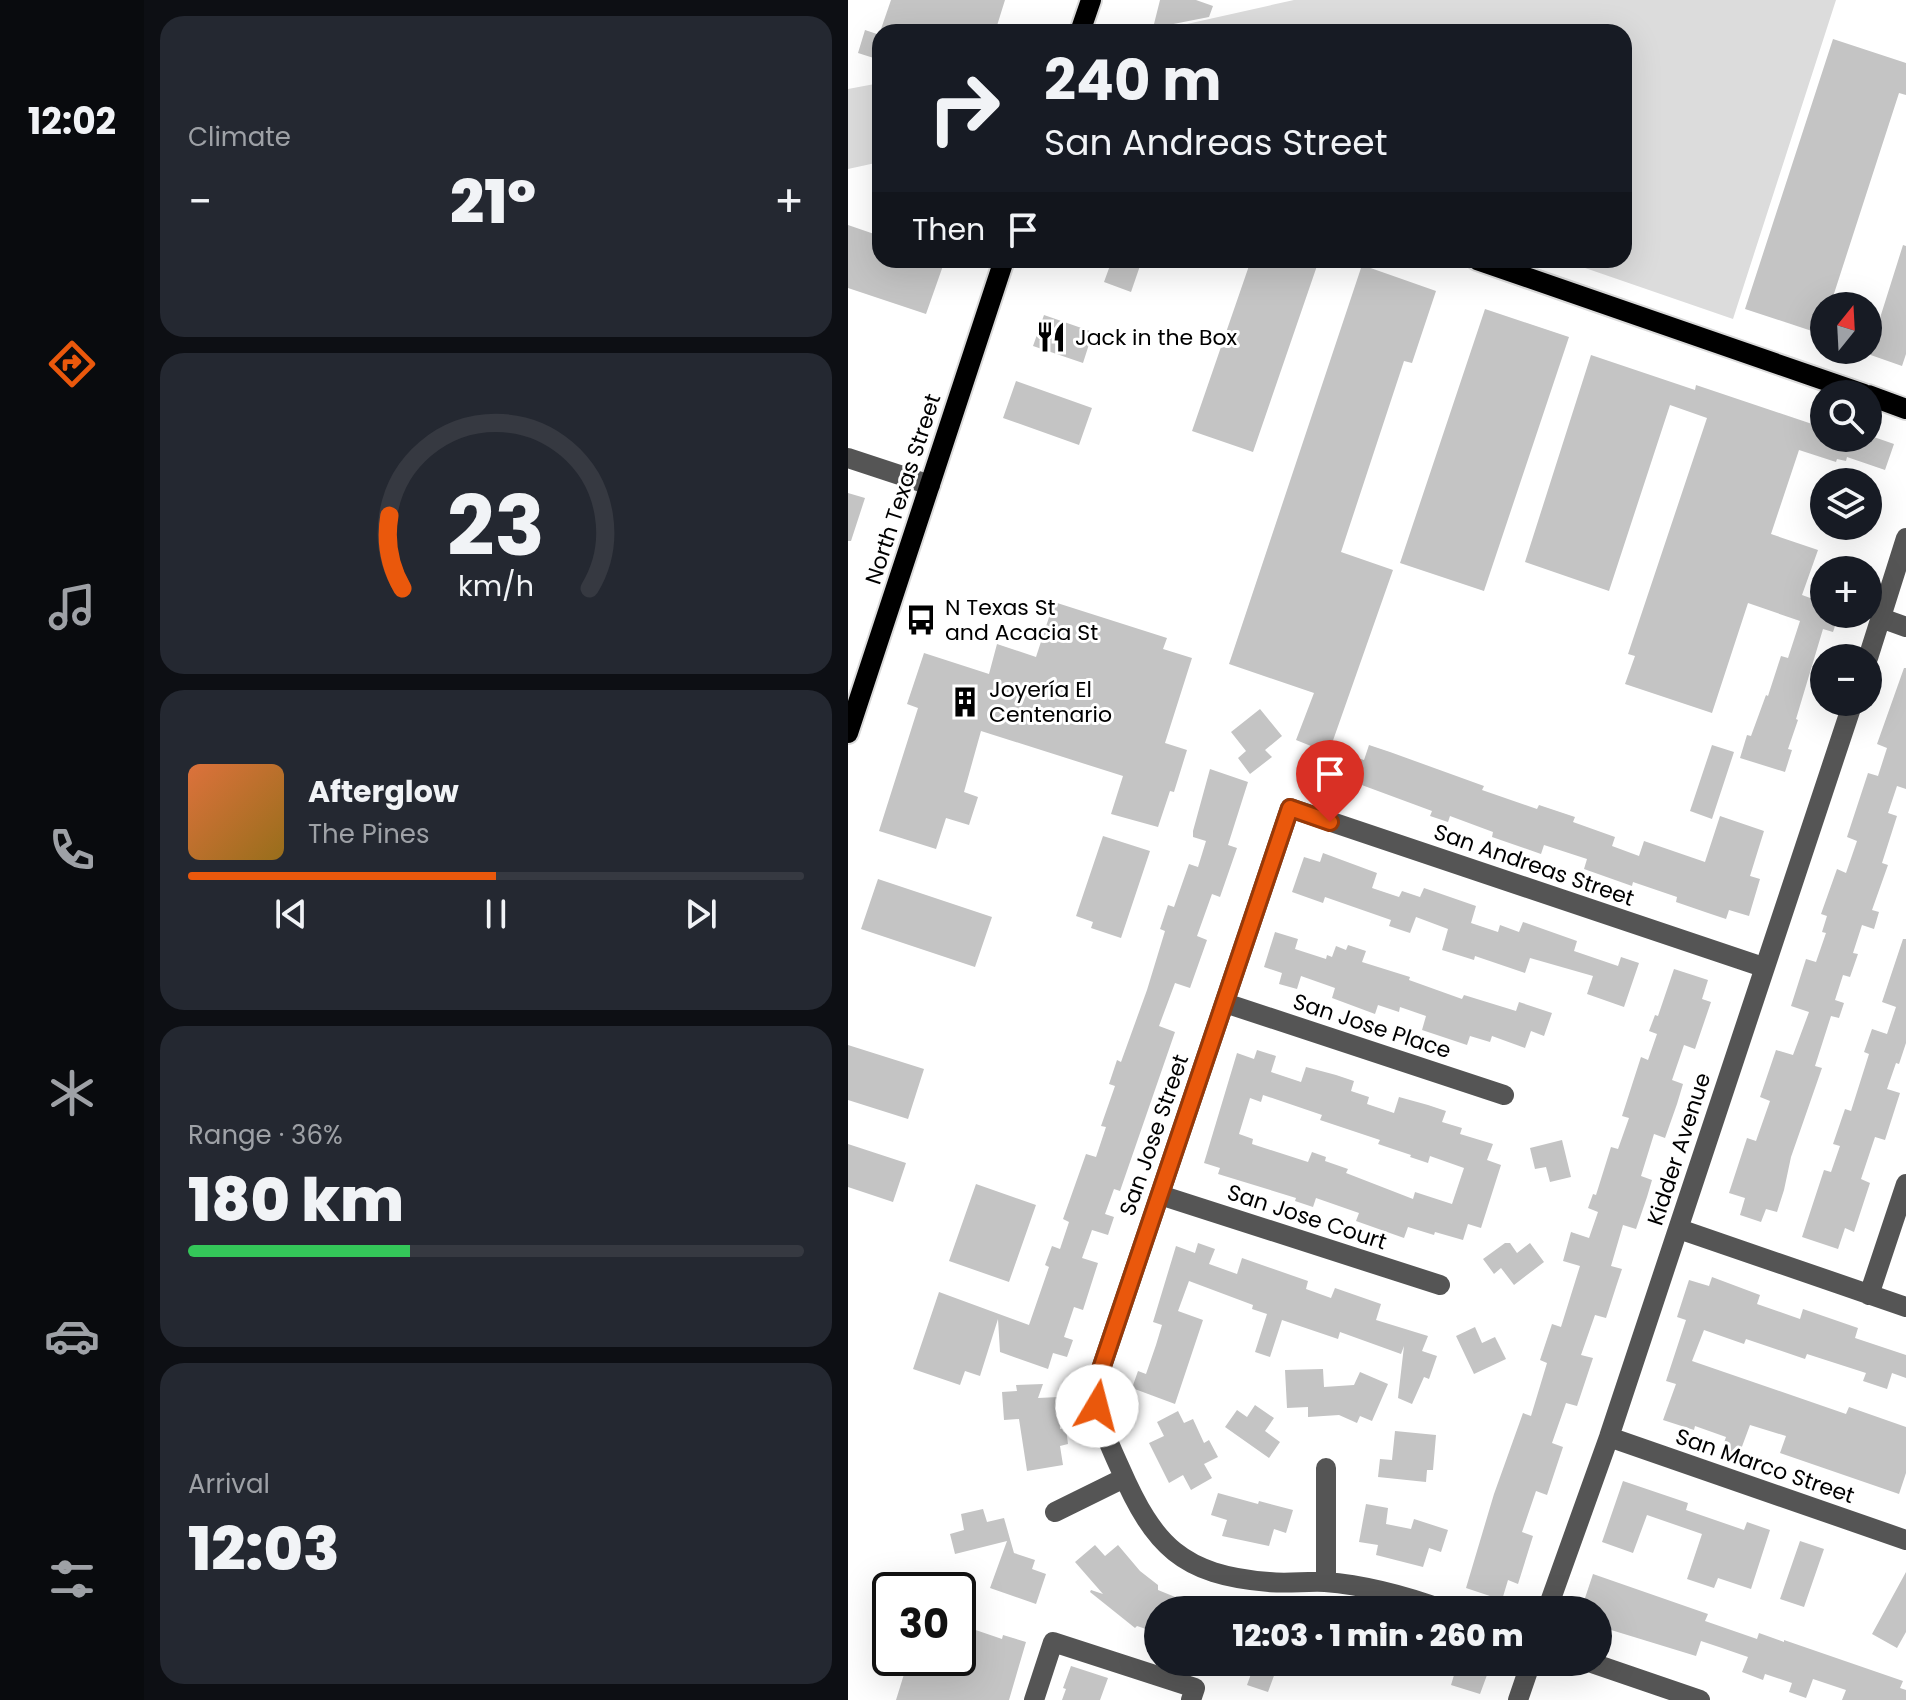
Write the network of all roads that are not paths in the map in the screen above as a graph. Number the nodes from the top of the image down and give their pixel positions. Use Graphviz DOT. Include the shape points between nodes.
graph roads {
  1 [pos="1091,0"];
  2 [pos="1083,24"];
  3 [pos="1001,268"];
  4 [pos="1500,268"];
  5 [pos="1823,380"];
  6 [pos="1882,401"];
  7 [pos="1906,409"];
  8 [pos="848,458"];
  9 [pos="930,485"];
  10 [pos="1906,538"];
  11 [pos="1882,615"];
  12 [pos="1882,618"];
  13 [pos="1906,627"];
  14 [pos="1848,716"];
  15 [pos="848,733"];
  16 [pos="1290,808"];
  17 [pos="1763,967"];
  18 [pos="1225,1003"];
  19 [pos="1504,1095"];
  20 [pos="1906,1184"];
  21 [pos="1160,1195"];
  22 [pos="1679,1229"];
  23 [pos="1440,1285"];
  24 [pos="1869,1295"];
  25 [pos="1906,1307"];
  26 [pos="1609,1437"];
  27 [pos="1326,1468"];
  28 [pos="1124,1478"];
  29 [pos="1055,1512"];
  30 [pos="1906,1540"];
  31 [pos="1326,1582"];
  32 [pos="1398,1596"];
  33 [pos="1552,1596"];
  34 [pos="1612,1670"];
  35 [pos="1526,1676"];
  36 [pos="1193,1694"];
  37 [pos="1034,1700"];
  38 [pos="1518,1700"];
  39 [pos="1700,1700"];
  1 -- 2 [label="main road"];
  3 -- 9 [label="main road, North Texas Street"];
  4 -- 5 [label="main road"];
  6 -- 7 [label="main road"];
  8 -- 9 [label="street"];
  9 -- 15 [label="main road, North Texas Street"];
  10 -- 11 [label="street"];
  12 -- 13 [label="street"];
  14 -- 17 [label="street, Kidder Avenue"];
  16 -- 17 [label="street, San Andreas Street"];
  16 -- 18 [label="street, San Jose Street"];
  17 -- 22 [label="street, Kidder Avenue"];
  18 -- 19 [label="street, San Jose Place"];
  18 -- 21 [label="street, San Jose Street"];
  20 -- 24 [label="street"];
  21 -- 23 [label="street, San Jose Court"];
  21 -- 28 [label="street, San Jose Street" via="1097,1388 1102,1427"];
  22 -- 24 [label="street"];
  22 -- 26 [label="street, Kidder Avenue"];
  24 -- 25 [label="street"];
  26 -- 30 [label="street, San Marco Street"];
  26 -- 33 [label="street, Kidder Avenue"];
  27 -- 31 [label="street"];
  28 -- 29 [label="street"];
  28 -- 31 [label="street, San Jose Street" via="1154,1532 1173,1553 1200,1569 1271,1582"];
  31 -- 32 [label="street, San Jose Street"];
  34 -- 39 [label="street"];
  35 -- 38 [label="street"];
  36 -- 37 [label="street" via="1053,1642"];
}
